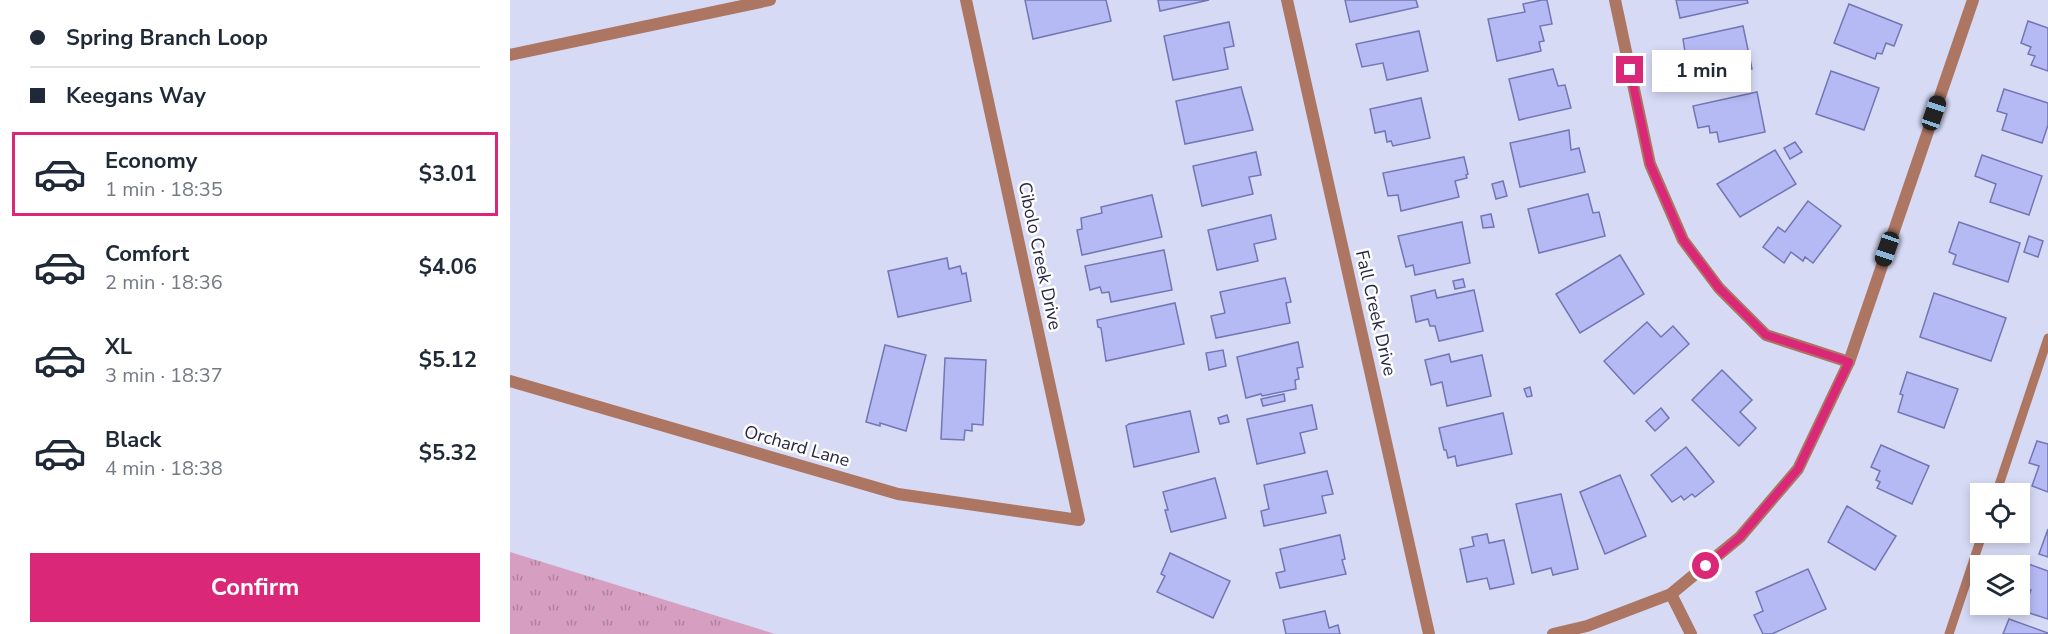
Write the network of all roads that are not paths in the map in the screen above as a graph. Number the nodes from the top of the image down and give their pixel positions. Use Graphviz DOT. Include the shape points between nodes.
graph roads {
  1 [pos="770,0"];
  2 [pos="966,0"];
  3 [pos="1287,0"];
  4 [pos="1615,0"];
  5 [pos="1973,0"];
  6 [pos="510,55"];
  7 [pos="2048,338"];
  8 [pos="1849,362"];
  9 [pos="510,381"];
  10 [pos="2000,483"];
  11 [pos="1079,520"];
  12 [pos="1979,543"];
  13 [pos="1671,594"];
  14 [pos="1430,634"];
  15 [pos="1553,634"];
  16 [pos="1691,634"];
  17 [pos="1948,634"];
  1 -- 6 [label="street"];
  2 -- 11 [label="street, Cibolo Creek Drive"];
  3 -- 14 [label="street, Fall Creek Drive"];
  4 -- 8 [label="street" via="1650,164 1683,240 1719,288 1766,335"];
  5 -- 8 [label="street"];
  7 -- 10 [label="lane"];
  8 -- 13 [label="street" via="1798,469 1740,537"];
  9 -- 11 [label="street, Orchard Lane" via="898,494"];
  12 -- 17 [label="lane"];
  13 -- 15 [label="street" via="1587,626"];
  13 -- 16 [label="street"];
}
